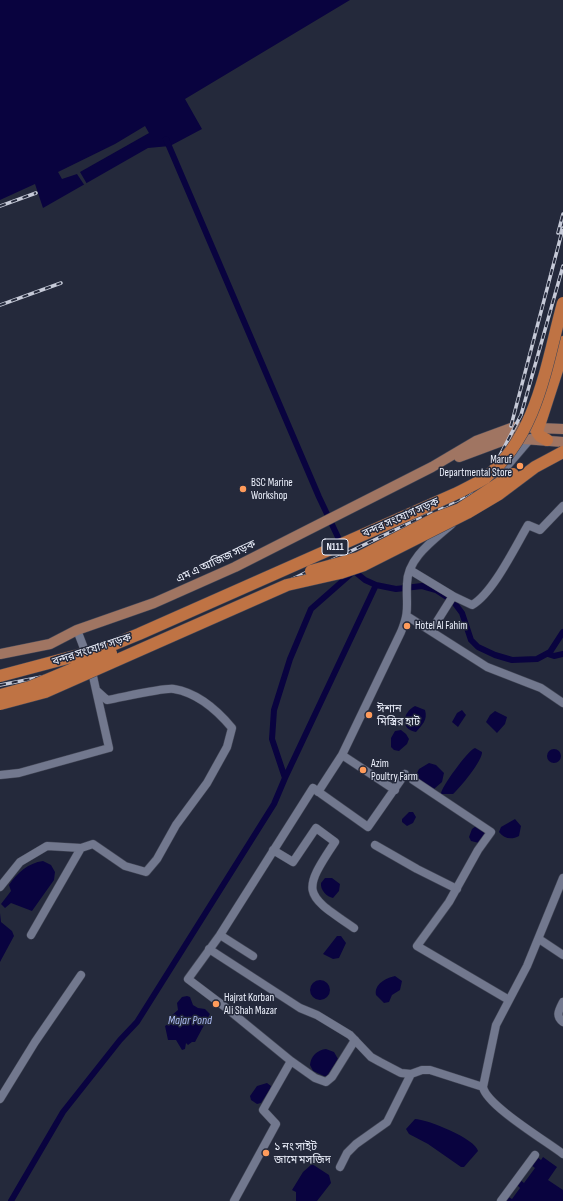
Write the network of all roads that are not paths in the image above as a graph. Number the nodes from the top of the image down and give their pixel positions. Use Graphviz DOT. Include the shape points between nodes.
graph roads {
  1 [pos="563,303"];
  2 [pos="563,342"];
  3 [pos="538,427"];
  4 [pos="563,429"];
  5 [pos="531,438"];
  6 [pos="547,440"];
  7 [pos="563,444"];
  8 [pos="563,452"];
  9 [pos="432,467"];
  10 [pos="563,506"];
  11 [pos="410,570"];
  12 [pos="453,596"];
  13 [pos="408,616"];
  14 [pos="77,630"];
  15 [pos="431,631"];
  16 [pos="0,654"];
  17 [pos="0,676"];
  18 [pos="96,690"];
  19 [pos="0,695"];
  20 [pos="563,703"];
  21 [pos="0,704"];
  22 [pos="342,755"];
  23 [pos="405,774"];
  24 [pos="0,775"];
  25 [pos="413,780"];
  26 [pos="395,790"];
  27 [pos="318,792"];
  28 [pos="375,845"];
  29 [pos="81,848"];
  30 [pos="274,850"];
  31 [pos="563,878"];
  32 [pos="0,887"];
  33 [pos="457,889"];
  34 [pos="560,894"];
  35 [pos="354,928"];
  36 [pos="31,935"];
  37 [pos="220,935"];
  38 [pos="539,939"];
  39 [pos="209,949"];
  40 [pos="563,955"];
  41 [pos="253,956"];
  42 [pos="81,976"];
  43 [pos="509,1000"];
  44 [pos="563,1002"];
  45 [pos="563,1022"];
  46 [pos="355,1040"];
  47 [pos="292,1061"];
  48 [pos="411,1074"];
  49 [pos="483,1087"];
  50 [pos="0,1099"];
  51 [pos="563,1154"];
  52 [pos="535,1155"];
  53 [pos="340,1167"];
  54 [pos="234,1201"];
  55 [pos="501,1201"];
  1 -- 17 [label="highway, বন্দর সংযোগ সড়ক / N111, bridge" via="531,416 516,445 484,479 456,494 105,648"];
  2 -- 3 [label="highway" via="558,367"];
  3 -- 4 [label="main road, এম এ আজিজ সড়ক"];
  3 -- 6 [label="highway" via="540,436"];
  3 -- 9 [label="main road, এম এ আজিজ সড়ক" via="514,427 501,431 476,441"];
  5 -- 6 [label="main road, এম এ আজিজ সড়ক"];
  5 -- 9 [label="main road, এম এ আজিজ সড়ক" via="506,438"];
  5 -- 11 [label="street" via="468,509 414,560"];
  6 -- 7 [label="main road, এম এ আজিজ সড়ক"];
  7 -- 19 [label="highway, bridge" via="460,509 436,518 358,558 256,589 30,687"];
  8 -- 21 [label="highway, bridge" via="535,467 499,494 467,513 364,565 287,585 44,692"];
  9 -- 14 [label="main road, এম এ আজিজ সড়ক" via="235,567 154,603"];
  10 -- 12 [label="street" via="540,530 528,525 494,584 480,600 472,605"];
  11 -- 12 [label="street"];
  11 -- 13 [label="street" via="406,582"];
  12 -- 15 [label="street"];
  13 -- 15 [label="street"];
  13 -- 22 [label="street"];
  14 -- 16 [label="main road, এম এ আজিজ সড়ক" via="50,644"];
  14 -- 18 [label="street"];
  15 -- 20 [label="street" via="487,667 542,688"];
  18 -- 24 [label="street" via="109,748 19,773"];
  18 -- 29 [label="street" via="107,700 173,688 199,698 222,715 232,728 227,747 207,783 146,872 125,866 92,844"];
  22 -- 26 [label="street"];
  22 -- 27 [label="street"];
  23 -- 26 [label="street"];
  25 -- 33 [label="street" via="491,832"];
  26 -- 27 [label="street" via="368,827"];
  27 -- 30 [label="street" via="313,788"];
  28 -- 33 [label="street"];
  29 -- 32 [label="street" via="47,846 20,862"];
  29 -- 36 [label="street"];
  30 -- 35 [label="street" via="293,862 316,828 335,842 314,876 313,893 318,902"];
  30 -- 37 [label="street"];
  31 -- 34 [label="street"];
  33 -- 43 [label="street" via="417,946"];
  34 -- 38 [label="street"];
  37 -- 39 [label="street"];
  37 -- 41 [label="street"];
  38 -- 40 [label="street"];
  38 -- 43 [label="street"];
  39 -- 46 [label="street"];
  39 -- 47 [label="street" via="188,979"];
  42 -- 50 [label="street" via="35,1042"];
  43 -- 49 [label="street" via="496,1025"];
  44 -- 45 [label="street" via="557,1015"];
  46 -- 47 [label="street" via="332,1077 326,1082 315,1078"];
  46 -- 48 [label="street" via="371,1057 387,1067"];
  47 -- 54 [label="street" via="263,1110 276,1124"];
  48 -- 49 [label="street" via="430,1070"];
  48 -- 53 [label="street" via="387,1122 356,1144"];
  49 -- 51 [label="street" via="484,1093 501,1110"];
  52 -- 55 [label="street"];
}
